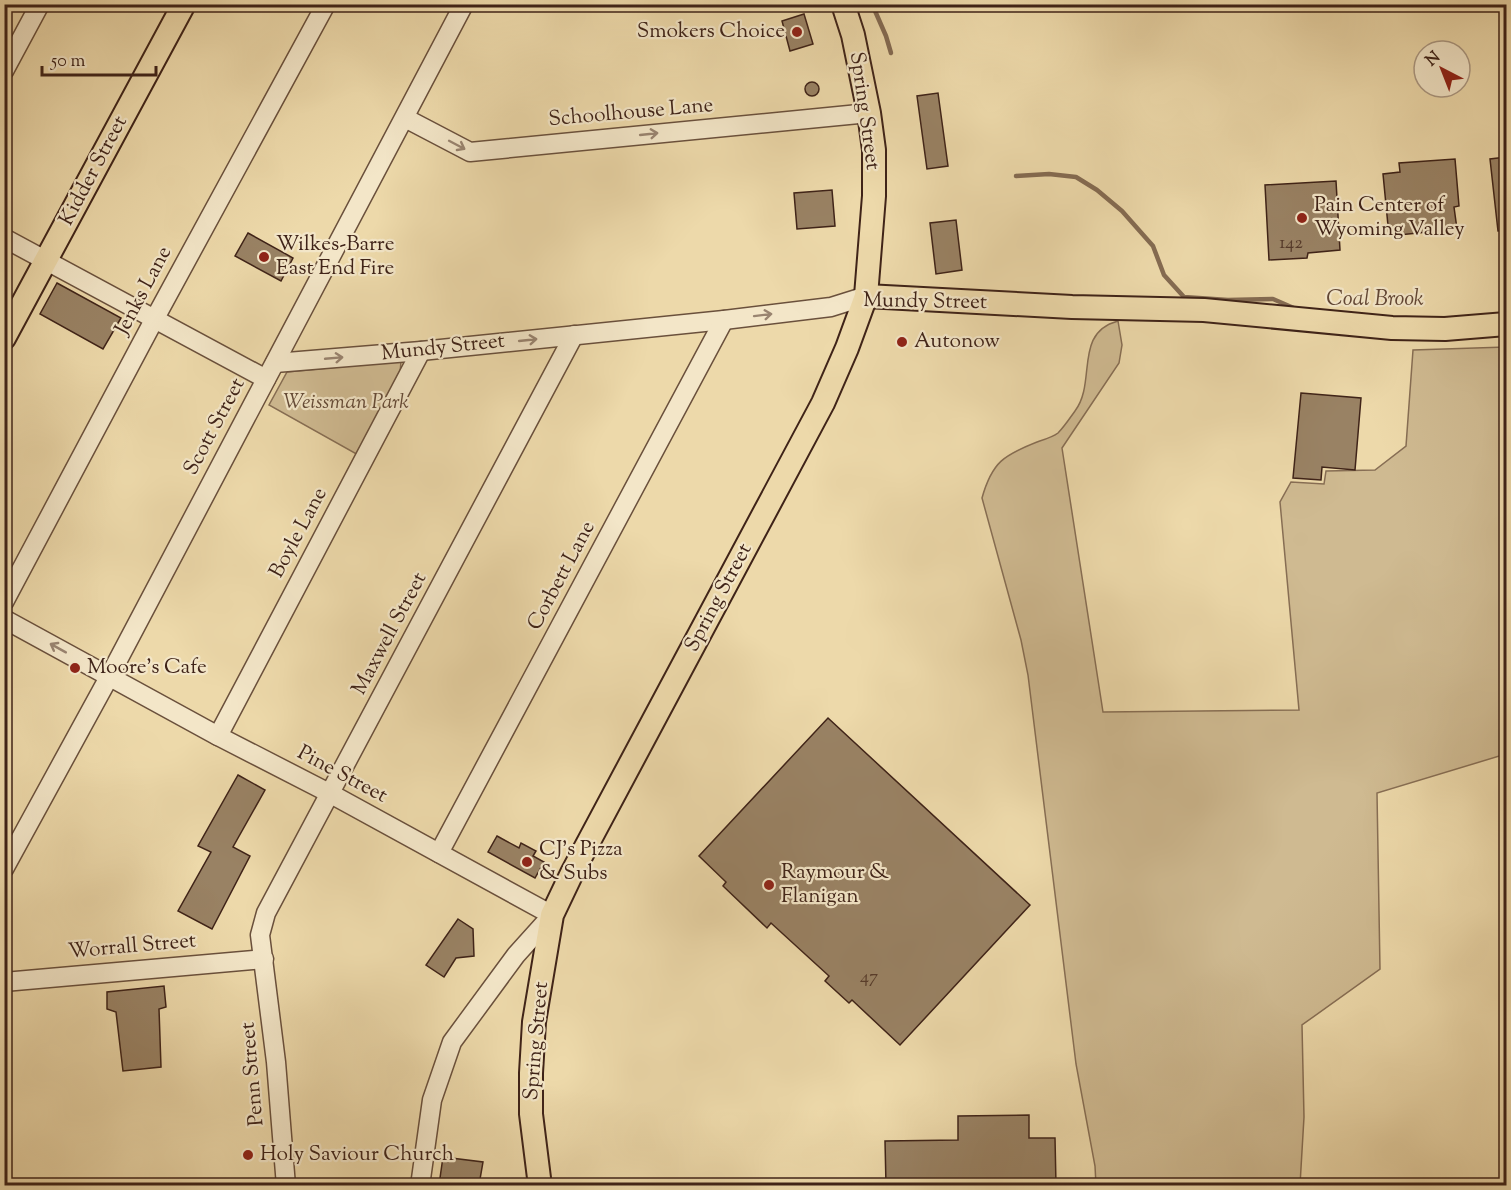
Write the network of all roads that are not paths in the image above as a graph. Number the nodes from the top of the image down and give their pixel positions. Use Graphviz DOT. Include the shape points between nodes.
graph roads {
  1 [pos="40,4"];
  2 [pos="184,4"];
  3 [pos="326,4"];
  4 [pos="464,4"];
  5 [pos="843,4"];
  6 [pos="4,71"];
  7 [pos="869,113"];
  8 [pos="405,118"];
  9 [pos="4,238"];
  10 [pos="46,260"];
  11 [pos="866,296"];
  12 [pos="154,320"];
  13 [pos="724,320"];
  14 [pos="1506,324"];
  15 [pos="574,335"];
  16 [pos="4,338"];
  17 [pos="421,351"];
  18 [pos="275,363"];
  19 [pos="266,379"];
  20 [pos="4,602"];
  21 [pos="4,619"];
  22 [pos="109,676"];
  23 [pos="218,736"];
  24 [pos="331,794"];
  25 [pos="440,853"];
  26 [pos="4,869"];
  27 [pos="552,915"];
  28 [pos="264,959"];
  29 [pos="4,982"];
  30 [pos="286,1185"];
  31 [pos="420,1185"];
  32 [pos="540,1185"];
  1 -- 6 [label="street"];
  2 -- 10 [label="main road, Kidder Street"];
  3 -- 12 [label="street, Jenks Lane"];
  4 -- 8 [label="street, Scott Street"];
  5 -- 7 [label="main road, Spring Street"];
  8 -- 7 [label="street, Schoolhouse Lane, one-way" via="470,152"];
  7 -- 11 [label="main road, Spring Street" via="874,196"];
  8 -- 18 [label="street, Scott Street"];
  9 -- 10 [label="street"];
  10 -- 12 [label="street"];
  10 -- 16 [label="main road, Kidder Street"];
  13 -- 11 [label="street, Mundy Street, one-way" via="831,307"];
  11 -- 14 [label="main road, Mundy Street" via="1072,308 1204,310 1392,328"];
  11 -- 27 [label="main road, Spring Street" via="823,403"];
  12 -- 19 [label="street"];
  12 -- 20 [label="street, Jenks Lane"];
  13 -- 15 [label="street, Mundy Street"];
  13 -- 25 [label="street, Corbett Lane"];
  17 -- 15 [label="street, Mundy Street, one-way"];
  15 -- 24 [label="street, Maxwell Street"];
  18 -- 17 [label="street, Mundy Street, one-way"];
  17 -- 23 [label="street, Boyle Lane"];
  18 -- 19 [label="street, Scott Street"];
  19 -- 22 [label="street, Scott Street"];
  22 -- 21 [label="street, Pine Street, one-way"];
  22 -- 23 [label="street, Pine Street"];
  22 -- 26 [label="street, Scott Street"];
  23 -- 24 [label="street, Pine Street"];
  24 -- 25 [label="street, Pine Street"];
  24 -- 28 [label="street, Maxwell Street" via="266,913 260,935"];
  25 -- 27 [label="street, Pine Street"];
  27 -- 31 [label="street" via="516,955 452,1042 432,1100"];
  27 -- 32 [label="main road, Spring Street" via="534,1022 531,1073 531,1114"];
  28 -- 29 [label="street, Worrall Street"];
  28 -- 30 [label="street, Penn Street"];
}
